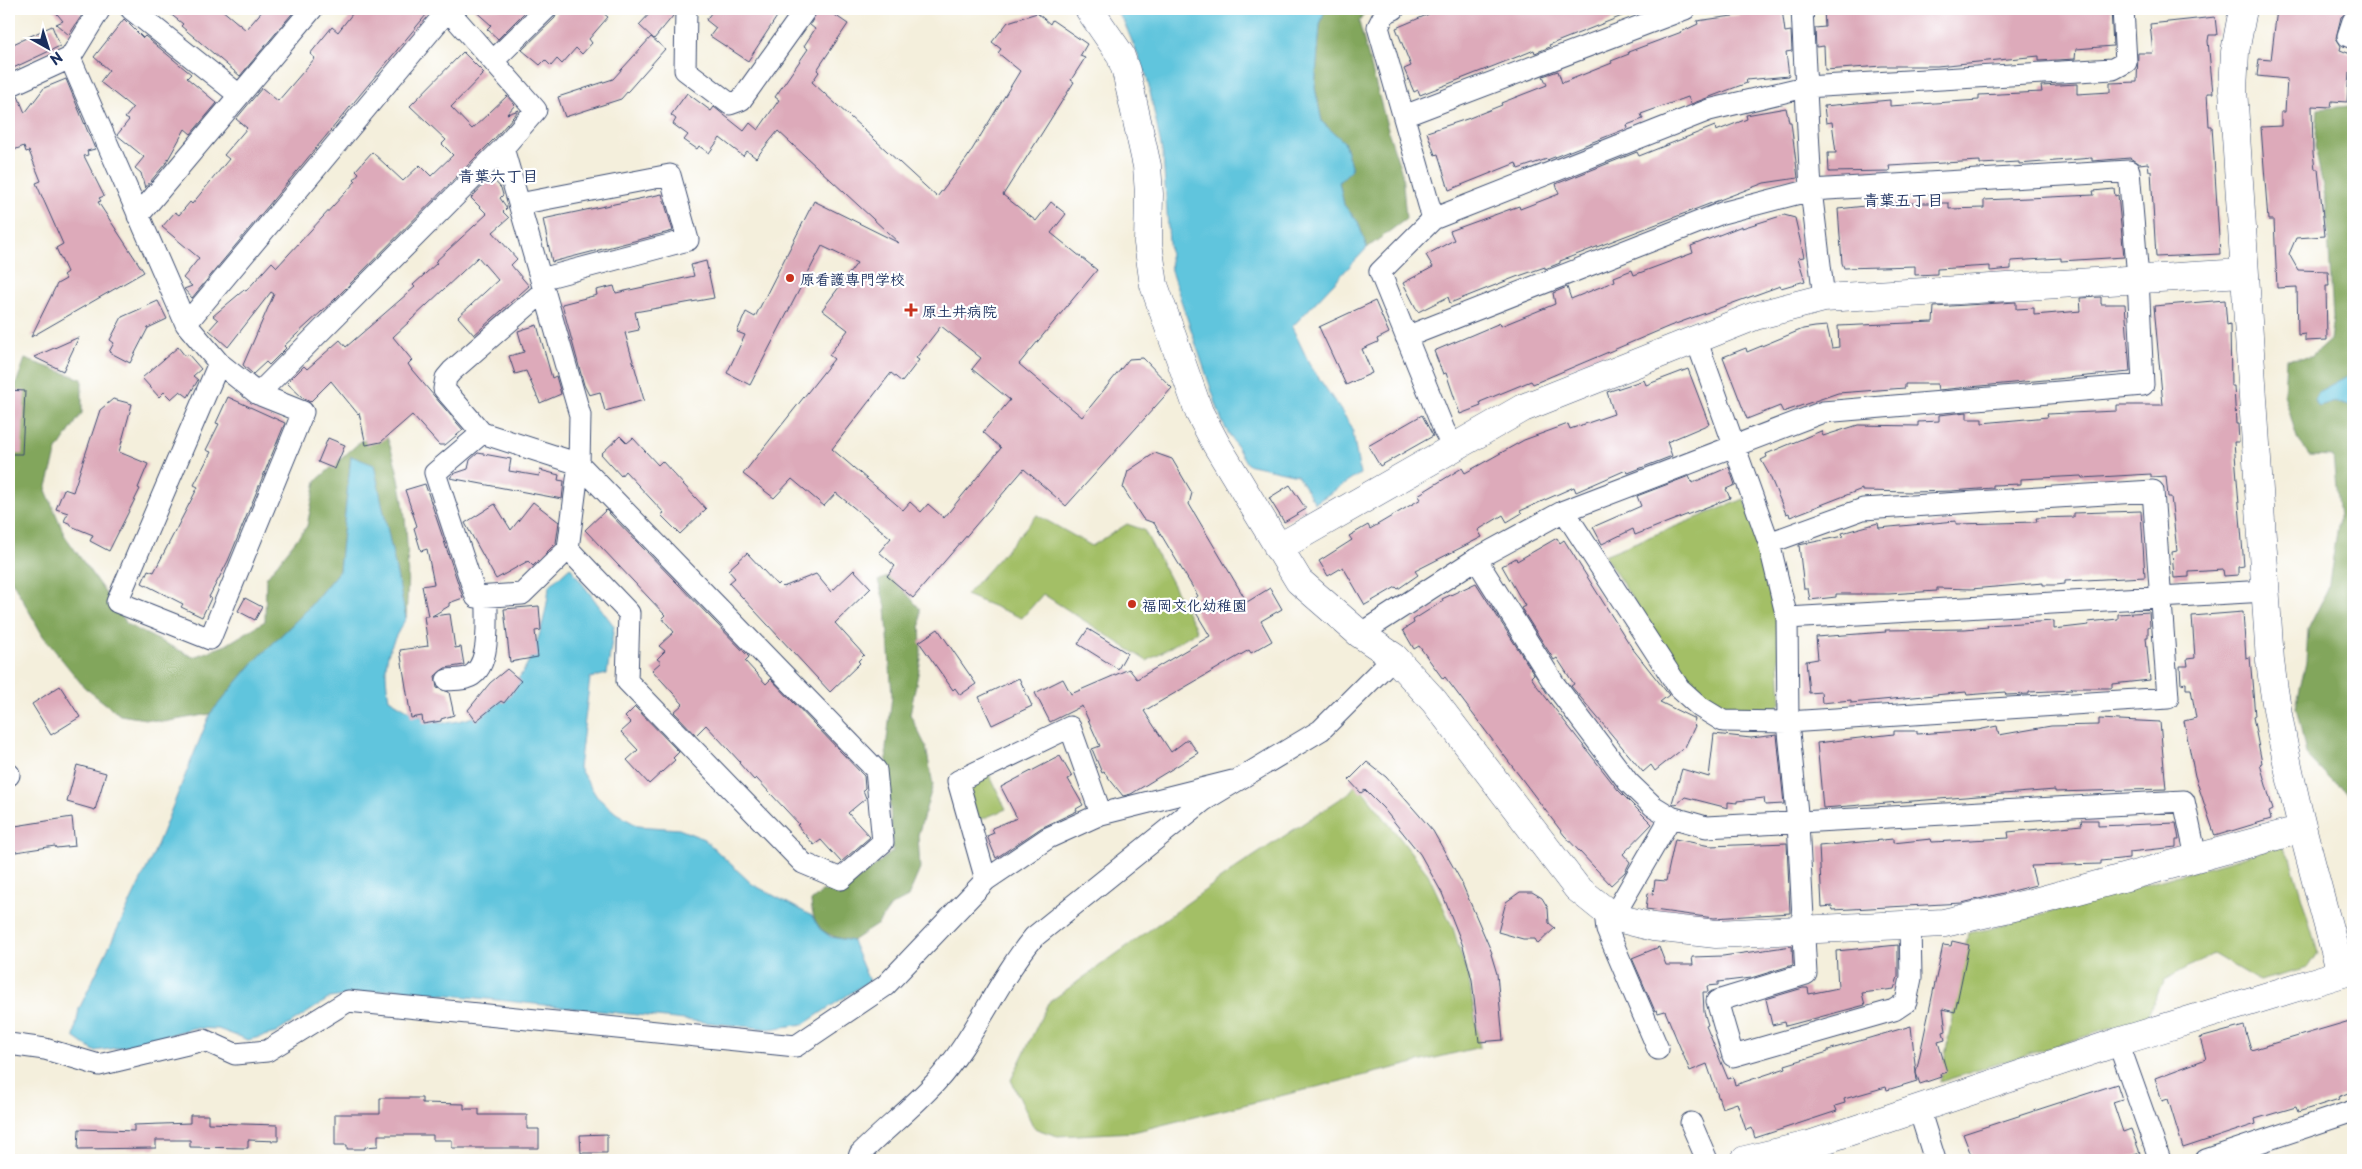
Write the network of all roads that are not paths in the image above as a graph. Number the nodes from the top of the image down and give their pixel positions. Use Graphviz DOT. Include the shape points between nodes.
graph roads {
  1 [pos="100,9"];
  2 [pos="131,9"];
  3 [pos="311,9"];
  4 [pos="448,9"];
  5 [pos="546,9"];
  6 [pos="686,9"];
  7 [pos="806,9"];
  8 [pos="1089,9"];
  9 [pos="1394,9"];
  10 [pos="1685,9"];
  11 [pos="1802,9"];
  12 [pos="2123,9"];
  13 [pos="2243,9"];
  14 [pos="2353,21"];
  15 [pos="2353,38"];
  16 [pos="70,58"];
  17 [pos="493,61"];
  18 [pos="9,86"];
  19 [pos="1804,87"];
  20 [pos="240,95"];
  21 [pos="1404,116"];
  22 [pos="503,148"];
  23 [pos="1811,190"];
  24 [pos="519,204"];
  25 [pos="138,216"];
  26 [pos="1433,219"];
  27 [pos="2244,272"];
  28 [pos="2138,278"];
  29 [pos="542,285"];
  30 [pos="1824,298"];
  31 [pos="186,324"];
  32 [pos="1406,337"];
  33 [pos="1696,339"];
  34 [pos="219,363"];
  35 [pos="258,394"];
  36 [pos="482,433"];
  37 [pos="1453,446"];
  38 [pos="1733,447"];
  39 [pos="579,464"];
  40 [pos="1564,511"];
  41 [pos="1769,543"];
  42 [pos="1278,548"];
  43 [pos="568,549"];
  44 [pos="1476,559"];
  45 [pos="2266,591"];
  46 [pos="486,597"];
  47 [pos="2159,598"];
  48 [pos="1786,618"];
  49 [pos="1360,634"];
  50 [pos="1394,657"];
  51 [pos="446,680"];
  52 [pos="1788,722"];
  53 [pos="1233,781"];
  54 [pos="1101,814"];
  55 [pos="1671,817"];
  56 [pos="1798,823"];
  57 [pos="2302,829"];
  58 [pos="2196,858"];
  59 [pos="986,880"];
  60 [pos="1609,914"];
  61 [pos="1910,925"];
  62 [pos="1803,931"];
  63 [pos="2347,971"];
  64 [pos="2118,1042"];
  65 [pos="9,1044"];
  66 [pos="1658,1049"];
  67 [pos="1919,1109"];
  68 [pos="2353,1111"];
  69 [pos="1691,1123"];
  70 [pos="858,1160"];
  71 [pos="1707,1160"];
  72 [pos="1745,1160"];
  73 [pos="1935,1160"];
  74 [pos="2160,1160"];
  75 [pos="2206,1160"];
  1 -- 16 [label="street"];
  2 -- 20 [label="street"];
  3 -- 20 [label="street"];
  4 -- 17 [label="street"];
  4 -- 31 [label="street"];
  5 -- 17 [label="street"];
  6 -- 7 [label="street" via="685,70 730,104 742,100"];
  8 -- 42 [label="street" via="1120,54 1126,71 1146,166 1148,243 1154,285 1167,325 1199,412"];
  9 -- 21 [label="street" via="1385,12 1378,27"];
  10 -- 21 [label="street"];
  11 -- 19 [label="street"];
  12 -- 19 [label="street" via="2126,62 2113,69"];
  13 -- 27 [label="street" via="2235,52 2233,89"];
  14 -- 15 [label="street" via="2348,36"];
  16 -- 18 [label="street"];
  16 -- 25 [label="street"];
  17 -- 22 [label="street" via="536,110"];
  19 -- 23 [label="street"];
  19 -- 26 [label="street" via="1709,110"];
  20 -- 25 [label="street"];
  21 -- 26 [label="street"];
  22 -- 24 [label="street"];
  22 -- 35 [label="street"];
  23 -- 28 [label="street" via="2129,171"];
  23 -- 30 [label="street"];
  23 -- 32 [label="street" via="1722,213"];
  24 -- 29 [label="street"];
  24 -- 29 [label="street" via="670,175 688,240"];
  25 -- 31 [label="street"];
  26 -- 32 [label="street" via="1380,272"];
  27 -- 28 [label="street"];
  27 -- 45 [label="street"];
  28 -- 30 [label="street"];
  28 -- 38 [label="street" via="2144,385 1823,412"];
  29 -- 36 [label="street" via="446,378 444,390"];
  29 -- 39 [label="street" via="580,415"];
  30 -- 33 [label="street" via="1755,316"];
  31 -- 34 [label="street"];
  32 -- 37 [label="street"];
  33 -- 37 [label="street" via="1523,408"];
  33 -- 38 [label="street"];
  34 -- 35 [label="street"];
  34 -- 35 [label="street" via="117,602 210,639 303,412"];
  36 -- 39 [label="street"];
  36 -- 46 [label="street" via="435,473 476,597"];
  37 -- 42 [label="street"];
  38 -- 40 [label="street"];
  38 -- 41 [label="street"];
  39 -- 43 [label="street"];
  39 -- 43 [label="street" via="876,770 883,842 841,879 803,863 627,681 629,613"];
  40 -- 44 [label="street"];
  40 -- 52 [label="street" via="1679,688 1700,707 1723,721"];
  41 -- 47 [label="street" via="1863,509 2153,491"];
  41 -- 48 [label="street"];
  42 -- 49 [label="street" via="1299,581"];
  43 -- 46 [label="street" via="522,594"];
  44 -- 49 [label="street"];
  44 -- 55 [label="street" via="1555,685 1617,767 1653,806"];
  45 -- 47 [label="street"];
  45 -- 57 [label="street" via="2276,709"];
  46 -- 51 [label="street" via="486,650 482,666 467,678"];
  47 -- 48 [label="street"];
  47 -- 52 [label="street" via="2168,698"];
  48 -- 52 [label="street"];
  49 -- 50 [label="street"];
  50 -- 53 [label="street" via="1321,730"];
  50 -- 60 [label="street" via="1434,701 1577,888"];
  52 -- 56 [label="street"];
  53 -- 54 [label="street"];
  53 -- 70 [label="street" via="1203,801 1034,937 1014,961 957,1055 936,1083 860,1154"];
  54 -- 59 [label="street" via="1048,838"];
  54 -- 59 [label="street" via="1070,727 958,781"];
  55 -- 56 [label="street" via="1706,827"];
  55 -- 60 [label="street"];
  56 -- 58 [label="street" via="2184,801"];
  56 -- 62 [label="street"];
  57 -- 58 [label="street"];
  57 -- 63 [label="street"];
  58 -- 61 [label="street" via="2031,904 1944,923"];
  59 -- 65 [label="street" via="885,986 796,1046 348,1001 267,1051 235,1054 204,1040 99,1065 45,1049"];
  60 -- 62 [label="street" via="1653,927 1716,934"];
  60 -- 66 [label="street" via="1607,930"];
  61 -- 62 [label="street"];
  61 -- 62 [label="street" via="1911,978 1906,1002 1894,1010 1733,1056 1716,1001 1806,974"];
  63 -- 64 [label="street"];
  64 -- 67 [label="street"];
  64 -- 74 [label="street"];
  67 -- 72 [label="street" via="1809,1145"];
  67 -- 73 [label="street"];
  68 -- 75 [label="street"];
  69 -- 71 [label="street"];
}
